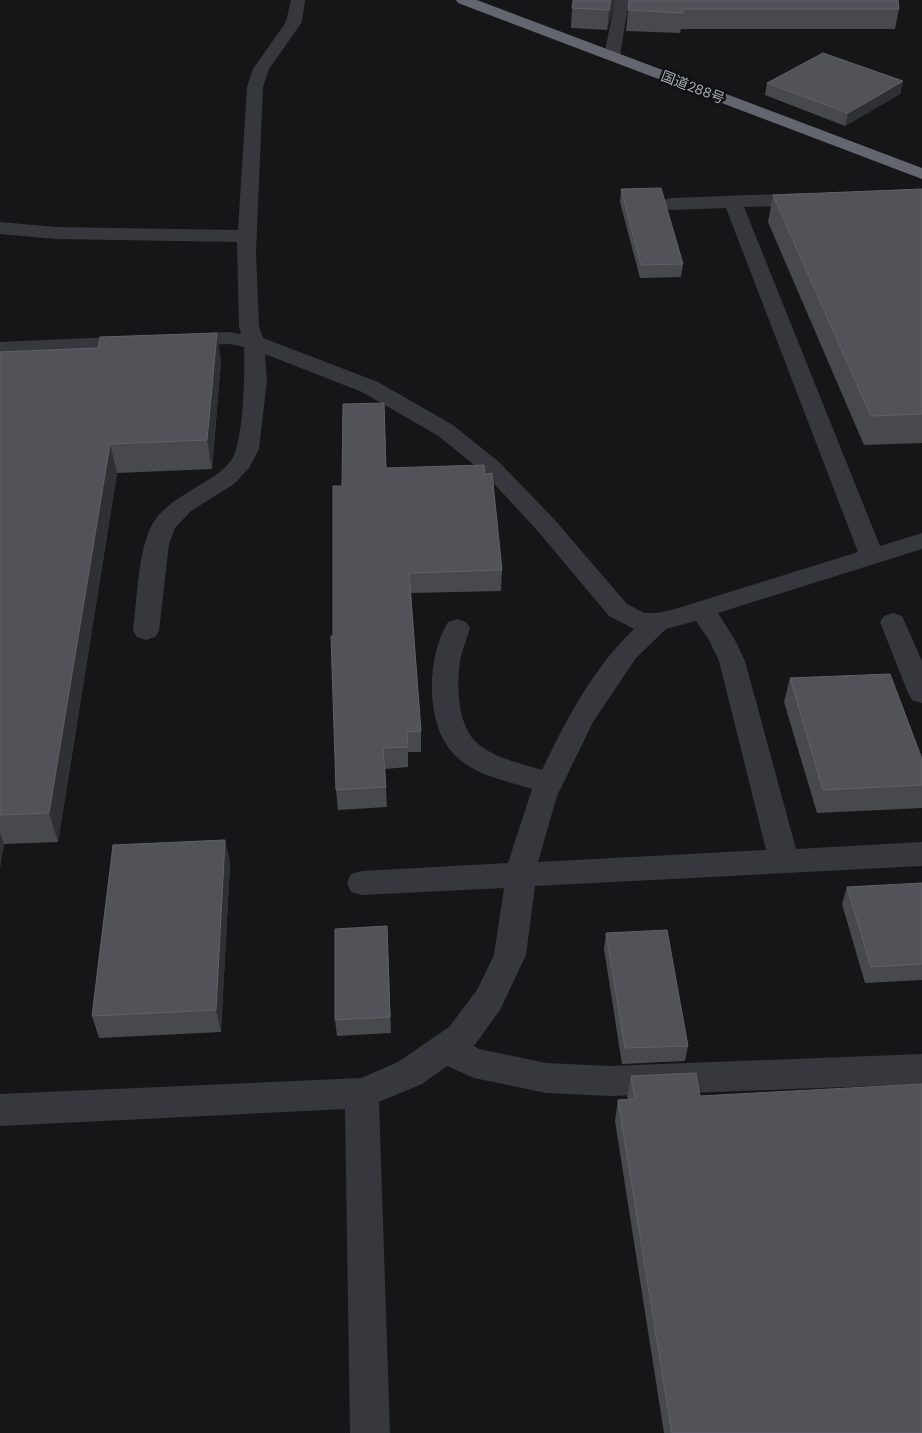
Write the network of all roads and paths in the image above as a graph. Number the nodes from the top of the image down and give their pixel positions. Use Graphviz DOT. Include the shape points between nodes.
graph roads {
  1 [pos="298,0"];
  2 [pos="463,0"];
  3 [pos="622,0"];
  4 [pos="612,56"];
  5 [pos="922,174"];
  6 [pos="822,199"];
  7 [pos="733,202"];
  8 [pos="671,204"];
  9 [pos="0,228"];
  10 [pos="247,236"];
  11 [pos="254,342"];
  12 [pos="0,348"];
  13 [pos="922,541"];
  14 [pos="872,556"];
  15 [pos="700,609"];
  16 [pos="657,622"];
  17 [pos="893,622"];
  18 [pos="457,628"];
  19 [pos="146,631"];
  20 [pos="922,693"];
  21 [pos="549,783"];
  22 [pos="922,854"];
  23 [pos="784,861"];
  24 [pos="521,875"];
  25 [pos="362,883"];
  26 [pos="445,1048"];
  27 [pos="922,1069"];
  28 [pos="362,1093"];
  29 [pos="0,1110"];
  30 [pos="370,1433"];
  1 -- 10 [label="street" via="294,22 261,69 256,87"];
  2 -- 4 [label="highway, 国道288号"];
  3 -- 4 [label="street"];
  4 -- 5 [label="highway, 国道288号"];
  6 -- 7 [label="street"];
  7 -- 8 [label="street"];
  7 -- 14 [label="street"];
  9 -- 10 [label="street"];
  10 -- 11 [label="street" via="249,326"];
  11 -- 12 [label="street" via="229,338"];
  11 -- 16 [label="street" via="370,388 445,430 491,467 545,524 618,610 640,622"];
  11 -- 19 [label="street" via="256,380 248,449 241,463 226,479 183,506 164,524 157,544"];
  13 -- 14 [label="street"];
  14 -- 15 [label="street"];
  15 -- 16 [label="street"];
  15 -- 23 [label="street" via="723,638 732,661"];
  16 -- 21 [label="street" via="627,651 581,718"];
  17 -- 20 [label="street"];
  18 -- 21 [label="street" via="446,667 451,723 456,736 468,750 491,764"];
  21 -- 24 [label="street" via="542,796"];
  22 -- 23 [label="street"];
  23 -- 24 [label="street"];
  24 -- 25 [label="street"];
  24 -- 26 [label="street" via="510,955 489,1000 461,1037"];
  26 -- 27 [label="street" via="474,1063 546,1078 610,1081"];
  26 -- 28 [label="street" via="410,1073"];
  28 -- 29 [label="street"];
  28 -- 30 [label="street"];
}
